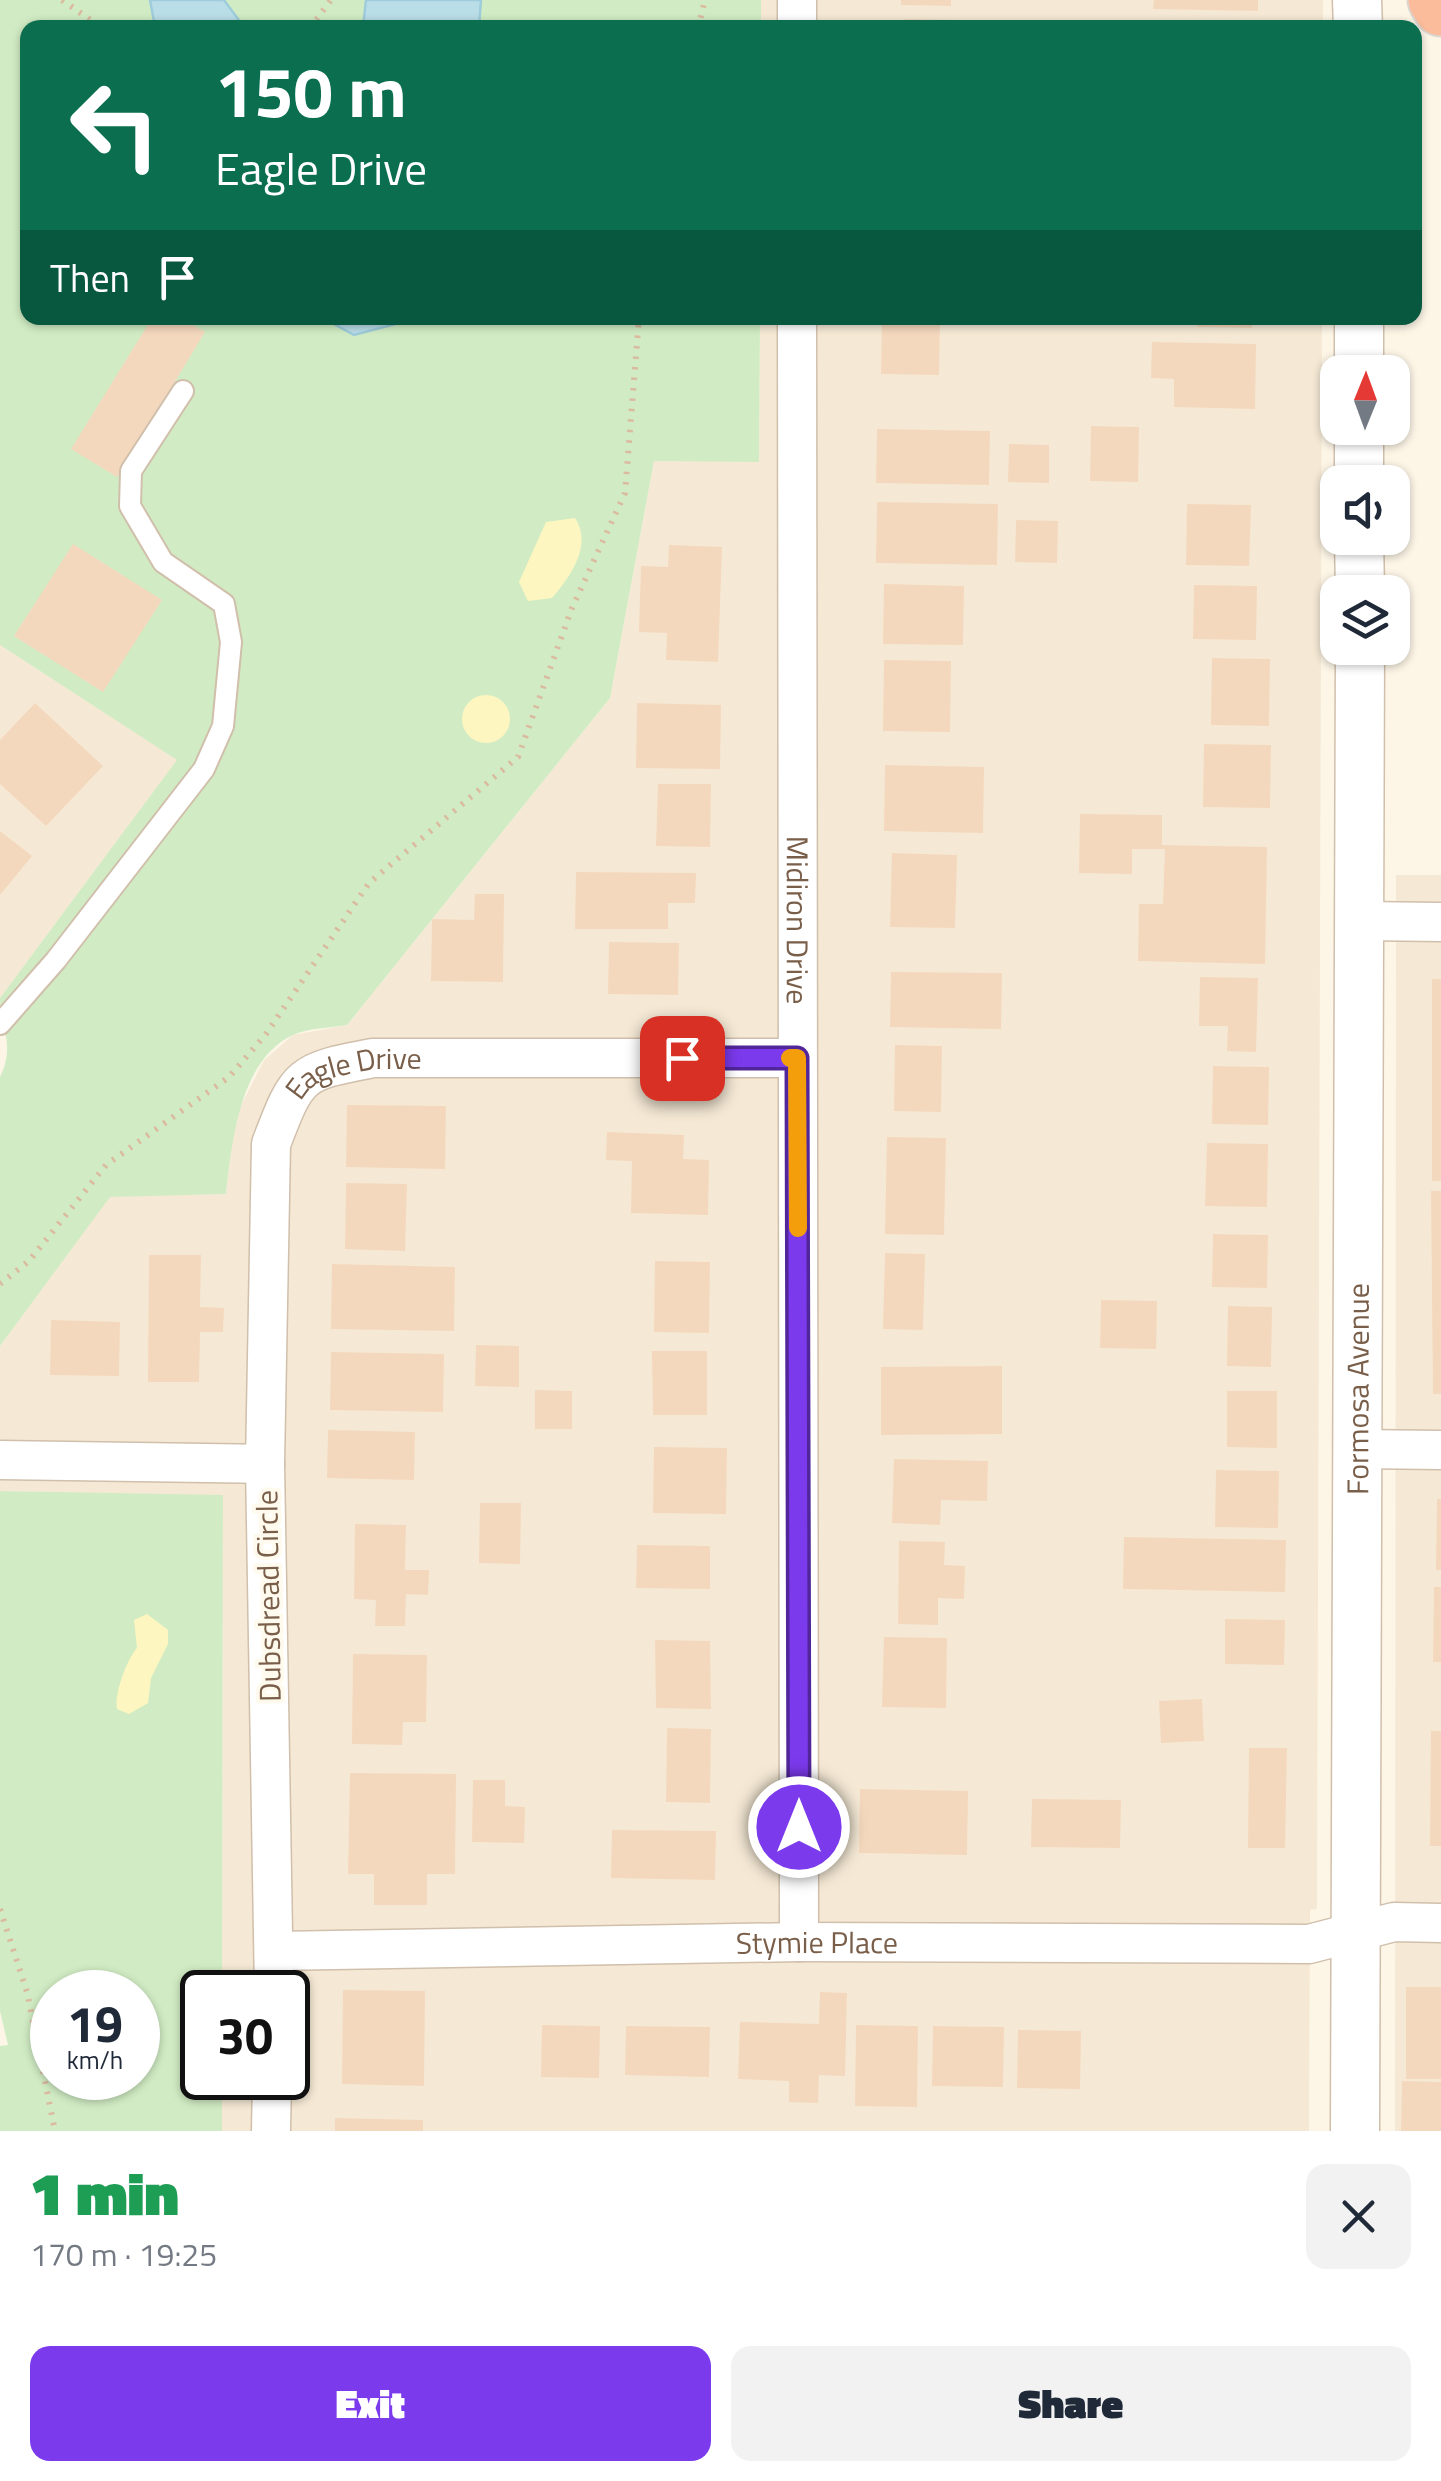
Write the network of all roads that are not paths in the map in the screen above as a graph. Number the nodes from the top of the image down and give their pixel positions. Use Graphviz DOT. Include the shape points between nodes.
graph roads {
  1 [pos="1436,0"];
  2 [pos="1441,8"];
  3 [pos="797,325"];
  4 [pos="1359,325"];
  5 [pos="1359,355"];
  6 [pos="183,391"];
  7 [pos="1360,665"];
  8 [pos="1361,921"];
  9 [pos="1441,922"];
  10 [pos="0,1024"];
  11 [pos="797,1058"];
  12 [pos="1358,1449"];
  13 [pos="1441,1450"];
  14 [pos="0,1460"];
  15 [pos="265,1464"];
  16 [pos="1441,1923"];
  17 [pos="1356,1930"];
  18 [pos="799,1942"];
  19 [pos="274,1950"];
  20 [pos="274,1970"];
  21 [pos="272,2100"];
  22 [pos="271,2131"];
  23 [pos="1355,2131"];
  1 -- 2 [label="highway"];
  3 -- 11 [label="street, Midiron Drive"];
  4 -- 5 [label="street"];
  6 -- 10 [label="lane" via="131,471 130,506 162,562 224,604 230,642 223,726 204,769"];
  7 -- 8 [label="street, Formosa Avenue"];
  8 -- 9 [label="street"];
  8 -- 12 [label="street, Formosa Avenue"];
  11 -- 15 [label="street, Eagle Drive" via="373,1058 312,1070 290,1096 270,1144"];
  11 -- 18 [label="street, Midiron Drive"];
  12 -- 13 [label="street"];
  12 -- 17 [label="street, Formosa Avenue"];
  14 -- 15 [label="street, Dubsdread Circle"];
  15 -- 19 [label="street, Dubsdread Circle"];
  16 -- 17 [label="street, Stymie Place"];
  17 -- 18 [label="street, Stymie Place" via="1308,1944"];
  17 -- 23 [label="street, Formosa Avenue"];
  18 -- 19 [label="street, Stymie Place"];
  19 -- 20 [label="street, Dubsdread Circle"];
  21 -- 22 [label="street"];
}
